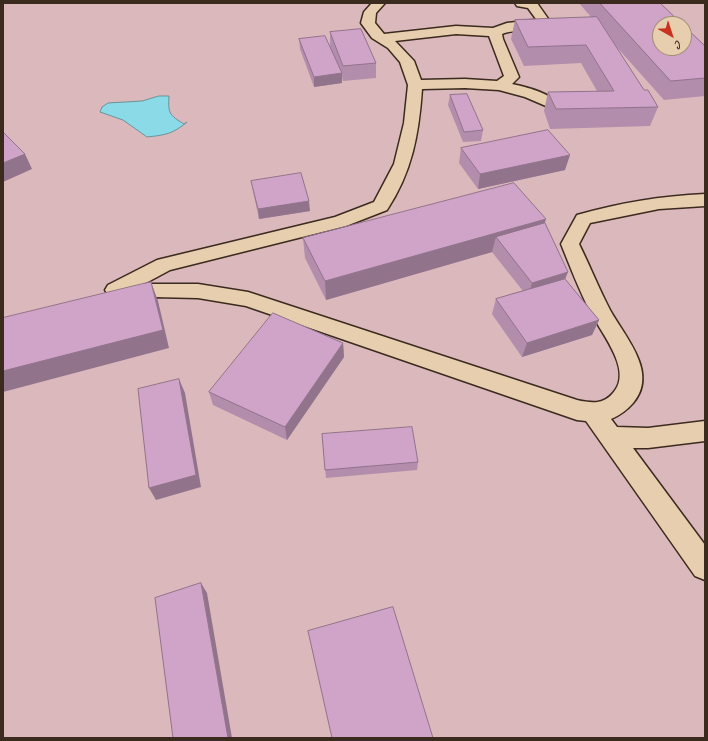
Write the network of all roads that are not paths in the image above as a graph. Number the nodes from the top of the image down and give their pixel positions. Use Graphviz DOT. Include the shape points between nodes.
graph roads {
  1 [pos="379,3"];
  2 [pos="521,3"];
  3 [pos="495,32"];
  4 [pos="382,38"];
  5 [pos="415,85"];
  6 [pos="500,86"];
  7 [pos="546,101"];
  8 [pos="705,200"];
  9 [pos="594,414"];
  10 [pos="705,431"];
  11 [pos="611,437"];
  12 [pos="705,567"];
  1 -- 4 [label="street" via="370,12 368,24"];
  2 -- 3 [label="street" via="532,5 543,20 538,24 507,27"];
  3 -- 4 [label="street" via="456,30"];
  3 -- 6 [label="street" via="512,77"];
  4 -- 5 [label="street" via="393,45 407,61"];
  5 -- 6 [label="street" via="449,82"];
  5 -- 9 [label="street" via="412,123 402,164 381,206 340,222 164,265 101,297 162,290 198,291 248,299"];
  6 -- 7 [label="street" via="531,93"];
  8 -- 9 [label="street" via="625,208 583,219 570,244 601,313 626,353 631,373 631,388 625,398 612,409"];
  9 -- 11 [label="street"];
  10 -- 11 [label="street" via="648,438"];
  11 -- 12 [label="street"];
}
